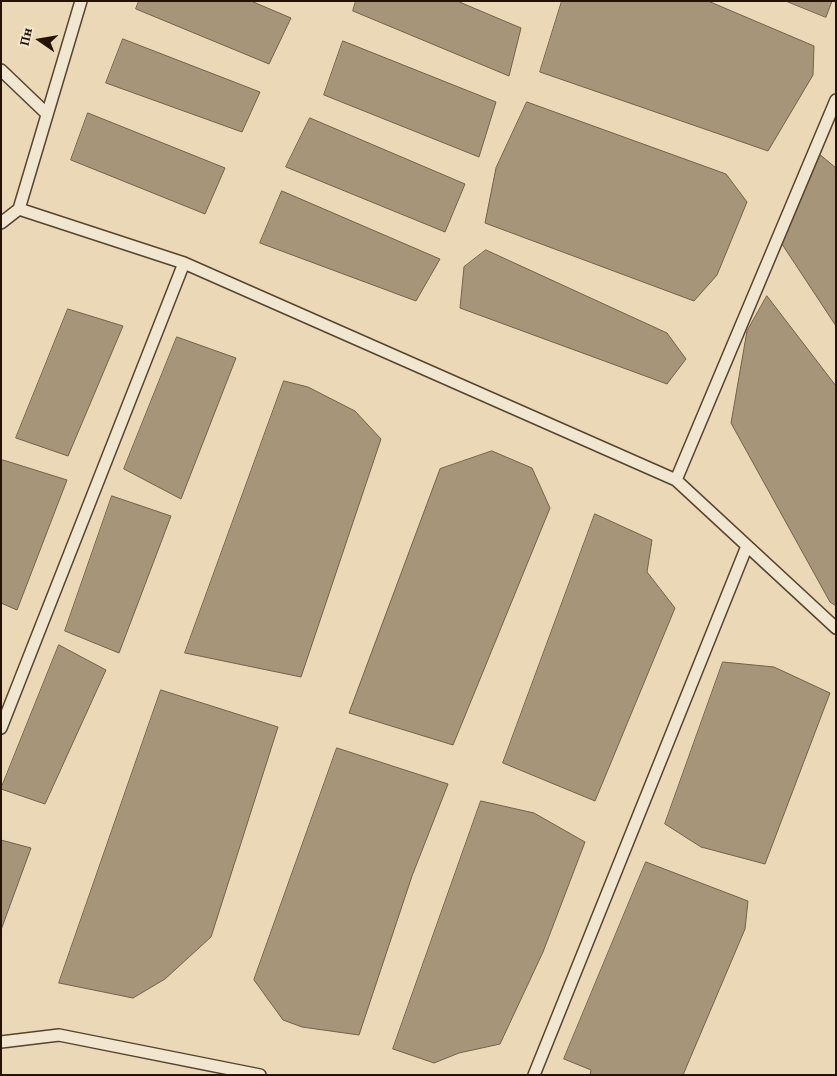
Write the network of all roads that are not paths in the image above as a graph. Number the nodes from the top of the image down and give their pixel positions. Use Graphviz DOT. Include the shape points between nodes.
graph roads {
  1 [pos="81,1"];
  2 [pos="1,70"];
  3 [pos="836,100"];
  4 [pos="48,114"];
  5 [pos="19,209"];
  6 [pos="1,223"];
  7 [pos="184,262"];
  8 [pos="676,480"];
  9 [pos="747,546"];
  10 [pos="836,628"];
  11 [pos="1,728"];
  12 [pos="1,1042"];
  13 [pos="260,1075"];
  14 [pos="534,1075"];
  1 -- 4 [label="lane"];
  2 -- 4 [label="lane"];
  3 -- 8 [label="lane"];
  4 -- 5 [label="lane"];
  5 -- 6 [label="lane"];
  5 -- 7 [label="lane"];
  7 -- 8 [label="lane"];
  7 -- 11 [label="lane"];
  8 -- 9 [label="lane"];
  9 -- 10 [label="lane"];
  9 -- 14 [label="lane"];
  12 -- 13 [label="lane" via="59,1035"];
}
